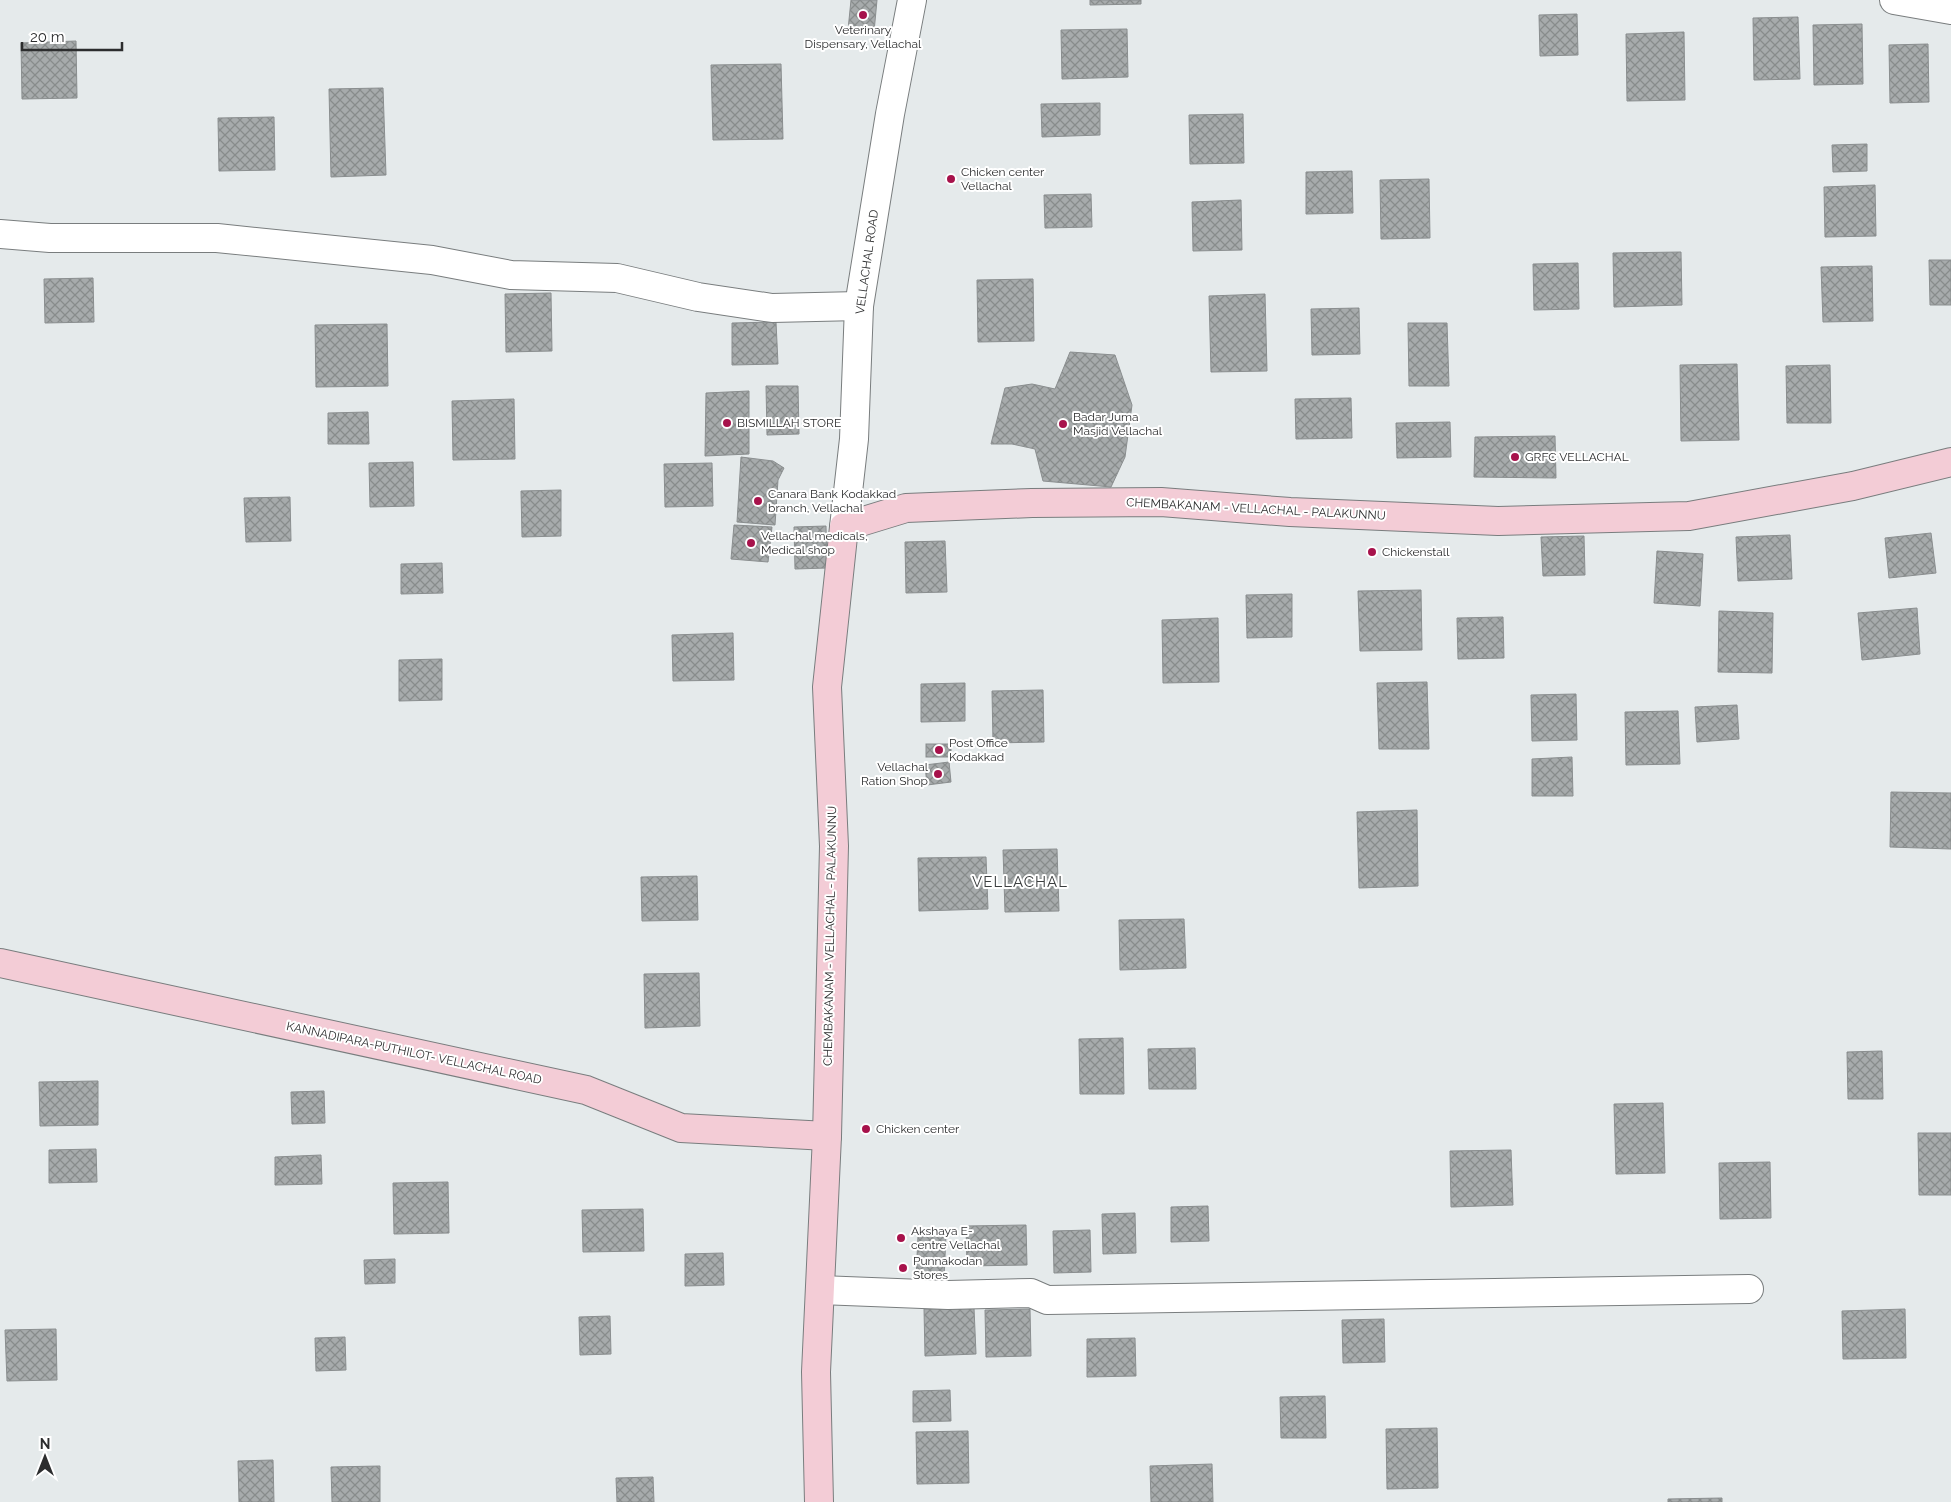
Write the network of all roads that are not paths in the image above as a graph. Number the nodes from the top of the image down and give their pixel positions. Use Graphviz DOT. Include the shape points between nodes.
graph roads {
  1 [pos="912,0"];
  2 [pos="1894,0"];
  3 [pos="1951,10"];
  4 [pos="0,234"];
  5 [pos="859,306"];
  6 [pos="1951,462"];
  7 [pos="844,527"];
  8 [pos="0,963"];
  9 [pos="827,1136"];
  10 [pos="1749,1289"];
  11 [pos="820,1290"];
  12 [pos="818,1502"];
  1 -- 5 [label="street, VELLACHAL ROAD"];
  2 -- 3 [label="street"];
  4 -- 5 [label="street" via="50,238 216,238 432,260 511,275 617,278 698,297 772,308"];
  5 -- 7 [label="street, VELLACHAL ROAD" via="854,440"];
  6 -- 7 [label="main road, CHEMBAKANAM - VELLACHAL - PALAKUNNU" via="1853,486 1689,516 1498,521 1290,512 1161,502 1032,503 906,508"];
  7 -- 9 [label="main road, CHEMBAKANAM - VELLACHAL - PALAKUNNU" via="827,687 834,846"];
  8 -- 9 [label="main road, KANNADIPARA-PUTHILOT- VELLACHAL ROAD" via="586,1090 681,1128"];
  9 -- 11 [label="main road, CHEMBAKANAM - VELLACHAL - PALAKUNNU"];
  10 -- 11 [label="street" via="1047,1300 1031,1293 948,1296"];
  11 -- 12 [label="main road, CHEMBAKANAM - VELLACHAL - PALAKUNNU" via="816,1372"];
}
